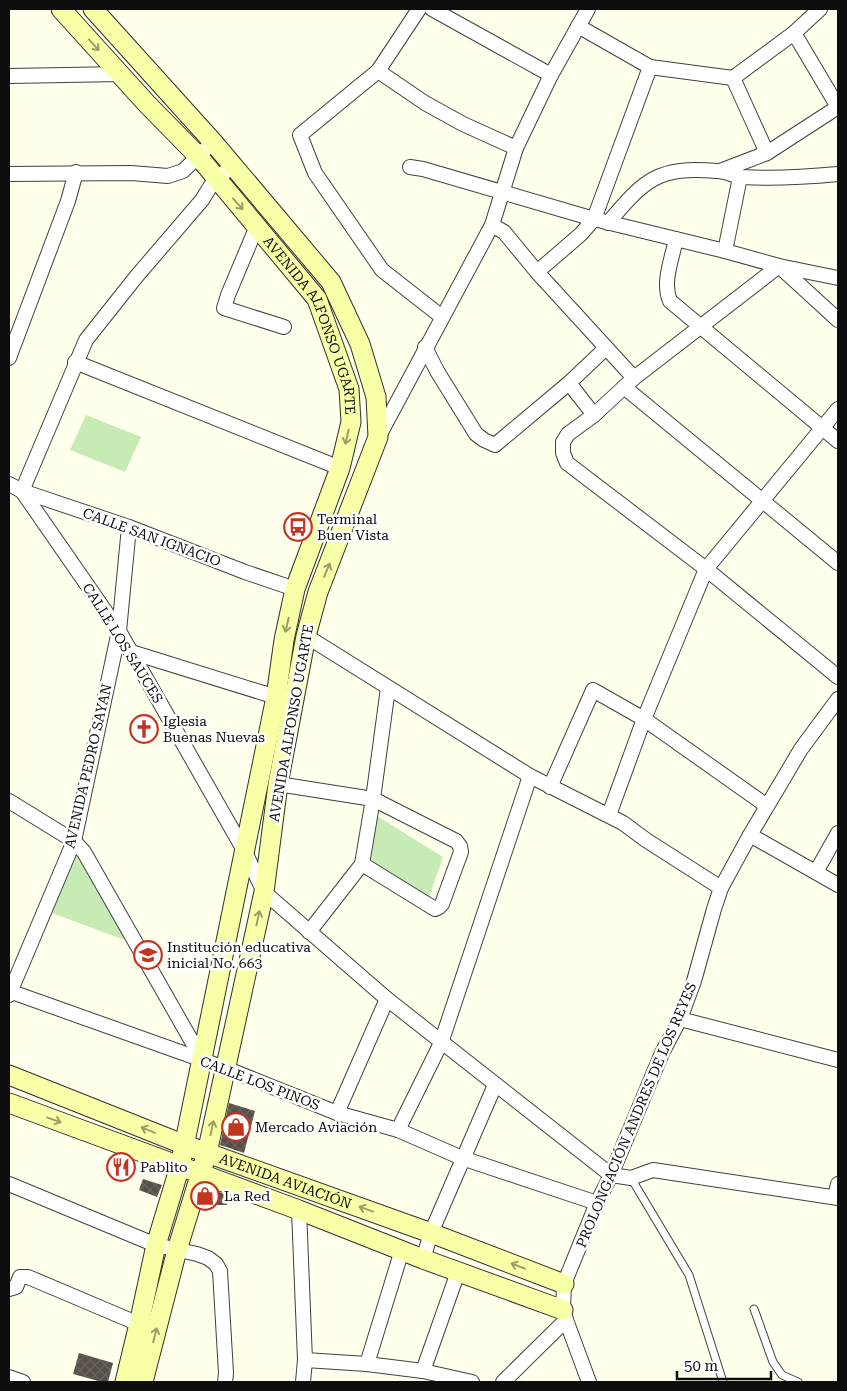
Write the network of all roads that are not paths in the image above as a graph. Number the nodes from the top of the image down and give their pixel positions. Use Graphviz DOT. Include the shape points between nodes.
graph roads {
  1 [pos="61,9"];
  2 [pos="93,9"];
  3 [pos="419,9"];
  4 [pos="432,9"];
  5 [pos="588,9"];
  6 [pos="820,9"];
  7 [pos="578,26"];
  8 [pos="794,33"];
  9 [pos="650,67"];
  10 [pos="378,71"];
  11 [pos="121,74"];
  12 [pos="551,75"];
  13 [pos="9,76"];
  14 [pos="733,78"];
  15 [pos="838,107"];
  16 [pos="213,142"];
  17 [pos="516,148"];
  18 [pos="767,153"];
  19 [pos="198,156"];
  20 [pos="232,166"];
  21 [pos="410,168"];
  22 [pos="720,170"];
  23 [pos="76,172"];
  24 [pos="9,174"];
  25 [pos="838,174"];
  26 [pos="740,177"];
  27 [pos="216,179"];
  28 [pos="502,192"];
  29 [pos="594,219"];
  30 [pos="608,223"];
  31 [pos="492,225"];
  32 [pos="257,226"];
  33 [pos="676,239"];
  34 [pos="725,250"];
  35 [pos="779,266"];
  36 [pos="537,272"];
  37 [pos="838,278"];
  38 [pos="442,317"];
  39 [pos="838,320"];
  40 [pos="700,327"];
  41 [pos="284,328"];
  42 [pos="425,347"];
  43 [pos="606,348"];
  44 [pos="9,358"];
  45 [pos="75,362"];
  46 [pos="569,383"];
  47 [pos="629,383"];
  48 [pos="838,409"];
  49 [pos="594,414"];
  50 [pos="823,428"];
  51 [pos="378,437"];
  52 [pos="838,440"];
  53 [pos="340,468"];
  54 [pos="9,484"];
  55 [pos="22,491"];
  56 [pos="763,502"];
  57 [pos="129,527"];
  58 [pos="838,563"];
  59 [pos="706,569"];
  60 [pos="295,589"];
  61 [pos="119,631"];
  62 [pos="306,636"];
  63 [pos="132,652"];
  64 [pos="838,677"];
  65 [pos="388,688"];
  66 [pos="276,697"];
  67 [pos="838,699"];
  68 [pos="644,719"];
  69 [pos="530,776"];
  70 [pos="278,784"];
  71 [pos="550,787"];
  72 [pos="373,799"];
  73 [pos="9,800"];
  74 [pos="767,806"];
  75 [pos="609,815"];
  76 [pos="838,833"];
  77 [pos="750,835"];
  78 [pos="74,841"];
  79 [pos="245,852"];
  80 [pos="362,864"];
  81 [pos="816,872"];
  82 [pos="838,885"];
  83 [pos="721,888"];
  84 [pos="264,892"];
  85 [pos="309,932"];
  86 [pos="9,992"];
  87 [pos="387,999"];
  88 [pos="680,1018"];
  89 [pos="441,1043"];
  90 [pos="838,1060"];
  91 [pos="203,1061"];
  92 [pos="225,1068"];
  93 [pos="9,1075"];
  94 [pos="495,1085"];
  95 [pos="9,1103"];
  96 [pos="336,1113"];
  97 [pos="398,1130"];
  98 [pos="185,1145"];
  99 [pos="207,1153"];
  100 [pos="462,1158"];
  101 [pos="180,1166"];
  102 [pos="202,1174"];
  103 [pos="611,1175"];
  104 [pos="631,1178"];
  105 [pos="9,1184"];
  106 [pos="837,1193"];
  107 [pos="597,1203"];
  108 [pos="299,1210"];
  109 [pos="431,1233"];
  110 [pos="156,1245"];
  111 [pos="177,1250"];
  112 [pos="402,1250"];
  113 [pos="424,1259"];
  114 [pos="458,1272"];
  115 [pos="564,1284"];
  116 [pos="9,1289"];
  117 [pos="754,1309"];
  118 [pos="565,1315"];
  119 [pos="140,1324"];
  120 [pos="305,1360"];
  121 [pos="367,1364"];
  122 [pos="423,1371"];
  123 [pos="9,1377"];
  124 [pos="23,1382"];
  125 [pos="125,1382"];
  126 [pos="143,1382"];
  127 [pos="225,1382"];
  128 [pos="304,1382"];
  129 [pos="472,1382"];
  130 [pos="503,1382"];
  131 [pos="589,1382"];
  132 [pos="723,1382"];
  133 [pos="798,1382"];
  1 -- 11 [label="main road, AVENIDA ALFONSO UGARTE, one-way"];
  2 -- 16 [label="main road, AVENIDA ALFONSO UGARTE"];
  3 -- 10 [label="street"];
  4 -- 12 [label="street"];
  5 -- 7 [label="street"];
  6 -- 8 [label="street"];
  7 -- 9 [label="street"];
  7 -- 12 [label="street"];
  8 -- 14 [label="street"];
  8 -- 15 [label="street"];
  9 -- 14 [label="street"];
  9 -- 29 [label="street"];
  10 -- 17 [label="street" via="463,124"];
  10 -- 38 [label="street" via="300,136 315,173 382,270"];
  11 -- 13 [label="street"];
  11 -- 19 [label="main road, AVENIDA ALFONSO UGARTE"];
  12 -- 17 [label="street"];
  14 -- 18 [label="street"];
  15 -- 18 [label="street"];
  16 -- 19 [label="street"];
  16 -- 20 [label="main road, AVENIDA ALFONSO UGARTE"];
  17 -- 28 [label="street"];
  18 -- 22 [label="street"];
  19 -- 23 [label="street" via="183,171 168,176"];
  19 -- 27 [label="main road, AVENIDA ALFONSO UGARTE"];
  20 -- 27 [label="street"];
  20 -- 51 [label="main road, AVENIDA ALFONSO UGARTE" via="331,282 360,344 376,397"];
  21 -- 28 [label="street" via="422,168"];
  22 -- 26 [label="street"];
  22 -- 30 [label="street" via="677,170 656,177 634,193"];
  23 -- 24 [label="street"];
  23 -- 44 [label="street"];
  25 -- 26 [label="street" via="774,179"];
  26 -- 34 [label="street"];
  27 -- 32 [label="main road, AVENIDA ALFONSO UGARTE, one-way"];
  27 -- 45 [label="street" via="97,325"];
  28 -- 29 [label="street"];
  28 -- 31 [label="street"];
  29 -- 30 [label="street"];
  29 -- 36 [label="street"];
  30 -- 33 [label="street"];
  31 -- 36 [label="street" via="504,232"];
  31 -- 38 [label="street"];
  32 -- 41 [label="street" via="224,308"];
  32 -- 53 [label="main road, AVENIDA ALFONSO UGARTE, one-way" via="317,299 350,389 350,422"];
  33 -- 34 [label="street"];
  33 -- 40 [label="street" via="667,292 670,301"];
  34 -- 35 [label="street"];
  35 -- 37 [label="street"];
  35 -- 39 [label="street"];
  35 -- 40 [label="street"];
  36 -- 43 [label="street"];
  38 -- 42 [label="street"];
  40 -- 47 [label="street"];
  40 -- 50 [label="street"];
  42 -- 46 [label="street" via="476,434 495,445"];
  42 -- 51 [label="street"];
  43 -- 46 [label="street"];
  43 -- 47 [label="street"];
  45 -- 53 [label="street"];
  45 -- 55 [label="street"];
  46 -- 49 [label="street"];
  47 -- 49 [label="street"];
  47 -- 56 [label="street"];
  48 -- 50 [label="street"];
  49 -- 59 [label="street" via="568,434 563,442 567,463"];
  50 -- 52 [label="street"];
  50 -- 56 [label="street"];
  62 -- 51 [label="main road, AVENIDA ALFONSO UGARTE, one-way" via="318,592"];
  53 -- 60 [label="main road, AVENIDA ALFONSO UGARTE"];
  54 -- 55 [label="street, CALLE SAN IGNACIO"];
  55 -- 57 [label="street, CALLE SAN IGNACIO"];
  55 -- 61 [label="street, CALLE LOS SAUCES"];
  56 -- 58 [label="street"];
  56 -- 59 [label="street"];
  57 -- 60 [label="street, CALLE SAN IGNACIO"];
  57 -- 61 [label="street, AVENIDA PEDRO SAYAN"];
  59 -- 64 [label="street"];
  59 -- 68 [label="street"];
  60 -- 66 [label="main road, AVENIDA ALFONSO UGARTE, one-way"];
  61 -- 63 [label="street, CALLE LOS SAUCES"];
  61 -- 78 [label="street, AVENIDA PEDRO SAYAN"];
  62 -- 65 [label="street"];
  62 -- 70 [label="main road, AVENIDA ALFONSO UGARTE"];
  63 -- 66 [label="street"];
  63 -- 79 [label="street, CALLE LOS SAUCES"];
  65 -- 69 [label="street"];
  65 -- 72 [label="street"];
  66 -- 79 [label="main road, AVENIDA ALFONSO UGARTE"];
  67 -- 74 [label="street, PROLONGACIÓN ANDRES DE LOS REYES" via="801,749"];
  68 -- 71 [label="street" via="593,690"];
  68 -- 74 [label="street"];
  68 -- 75 [label="street"];
  69 -- 71 [label="street"];
  69 -- 89 [label="street"];
  70 -- 72 [label="street"];
  70 -- 84 [label="main road, AVENIDA ALFONSO UGARTE"];
  71 -- 75 [label="street"];
  72 -- 80 [label="street"];
  72 -- 80 [label="street" via="456,841 461,852 442,904 435,909"];
  73 -- 78 [label="street"];
  74 -- 77 [label="street, PROLONGACIÓN ANDRES DE LOS REYES"];
  75 -- 83 [label="street"];
  76 -- 81 [label="street"];
  77 -- 81 [label="street"];
  77 -- 83 [label="street, PROLONGACIÓN ANDRES DE LOS REYES"];
  78 -- 86 [label="street, AVENIDA PEDRO SAYAN"];
  78 -- 91 [label="street" via="84,852"];
  79 -- 84 [label="street, CALLE LOS SAUCES"];
  79 -- 91 [label="main road, AVENIDA ALFONSO UGARTE"];
  80 -- 85 [label="street"];
  81 -- 82 [label="street"];
  83 -- 88 [label="street, PROLONGACIÓN ANDRES DE LOS REYES"];
  84 -- 85 [label="street"];
  92 -- 84 [label="main road, AVENIDA ALFONSO UGARTE, one-way"];
  85 -- 87 [label="street"];
  86 -- 91 [label="street, CALLE LOS PINOS"];
  87 -- 89 [label="street"];
  87 -- 96 [label="street"];
  88 -- 90 [label="street"];
  88 -- 103 [label="street, PROLONGACIÓN ANDRES DE LOS REYES"];
  89 -- 94 [label="street"];
  89 -- 97 [label="street"];
  91 -- 92 [label="street, CALLE LOS PINOS"];
  91 -- 98 [label="main road, AVENIDA ALFONSO UGARTE"];
  92 -- 96 [label="street, CALLE LOS PINOS"];
  99 -- 92 [label="main road, AVENIDA ALFONSO UGARTE, one-way"];
  98 -- 93 [label="main road, AVENIDA AVIACIÓN, one-way"];
  94 -- 100 [label="street"];
  94 -- 103 [label="street"];
  95 -- 101 [label="main road, AVENIDA AVIACIÓN, one-way"];
  96 -- 97 [label="street, CALLE LOS PINOS"];
  97 -- 100 [label="street, CALLE LOS PINOS"];
  98 -- 99 [label="main road, AVENIDA AVIACIÓN"];
  98 -- 101 [label="main road, AVENIDA ALFONSO UGARTE"];
  99 -- 102 [label="main road, AVENIDA ALFONSO UGARTE"];
  109 -- 99 [label="main road, AVENIDA AVIACIÓN, one-way"];
  100 -- 107 [label="street, CALLE LOS PINOS"];
  100 -- 109 [label="street"];
  101 -- 102 [label="main road, AVENIDA AVIACIÓN"];
  101 -- 110 [label="main road, AVENIDA ALFONSO UGARTE"];
  102 -- 108 [label="main road, AVENIDA AVIACIÓN"];
  102 -- 111 [label="main road, AVENIDA ALFONSO UGARTE"];
  103 -- 104 [label="street"];
  103 -- 107 [label="street, PROLONGACIÓN ANDRES DE LOS REYES"];
  104 -- 106 [label="street" via="654,1170"];
  104 -- 132 [label="lane" via="689,1275"];
  105 -- 110 [label="street"];
  107 -- 115 [label="street, PROLONGACIÓN ANDRES DE LOS REYES"];
  108 -- 112 [label="main road, AVENIDA AVIACIÓN"];
  108 -- 120 [label="street"];
  109 -- 113 [label="street"];
  115 -- 109 [label="main road, AVENIDA AVIACIÓN, one-way"];
  110 -- 111 [label="street"];
  110 -- 119 [label="main road, AVENIDA ALFONSO UGARTE"];
  126 -- 111 [label="main road, AVENIDA ALFONSO UGARTE, one-way"];
  111 -- 127 [label="street" via="208,1258 220,1272"];
  112 -- 113 [label="main road, AVENIDA AVIACIÓN"];
  112 -- 121 [label="street"];
  113 -- 114 [label="main road, AVENIDA AVIACIÓN"];
  114 -- 118 [label="main road, AVENIDA AVIACIÓN"];
  114 -- 122 [label="street"];
  115 -- 118 [label="street, PROLONGACIÓN ANDRES DE LOS REYES"];
  116 -- 119 [label="street" via="16,1287 20,1277 28,1277"];
  117 -- 133 [label="lane" via="773,1362 782,1375"];
  118 -- 130 [label="street"];
  118 -- 131 [label="street, PROLONGACIÓN ANDRES DE LOS REYES"];
  119 -- 125 [label="main road, AVENIDA ALFONSO UGARTE"];
  120 -- 121 [label="street"];
  120 -- 128 [label="street"];
  121 -- 122 [label="street"];
  122 -- 129 [label="street"];
  123 -- 124 [label="street"];
}
